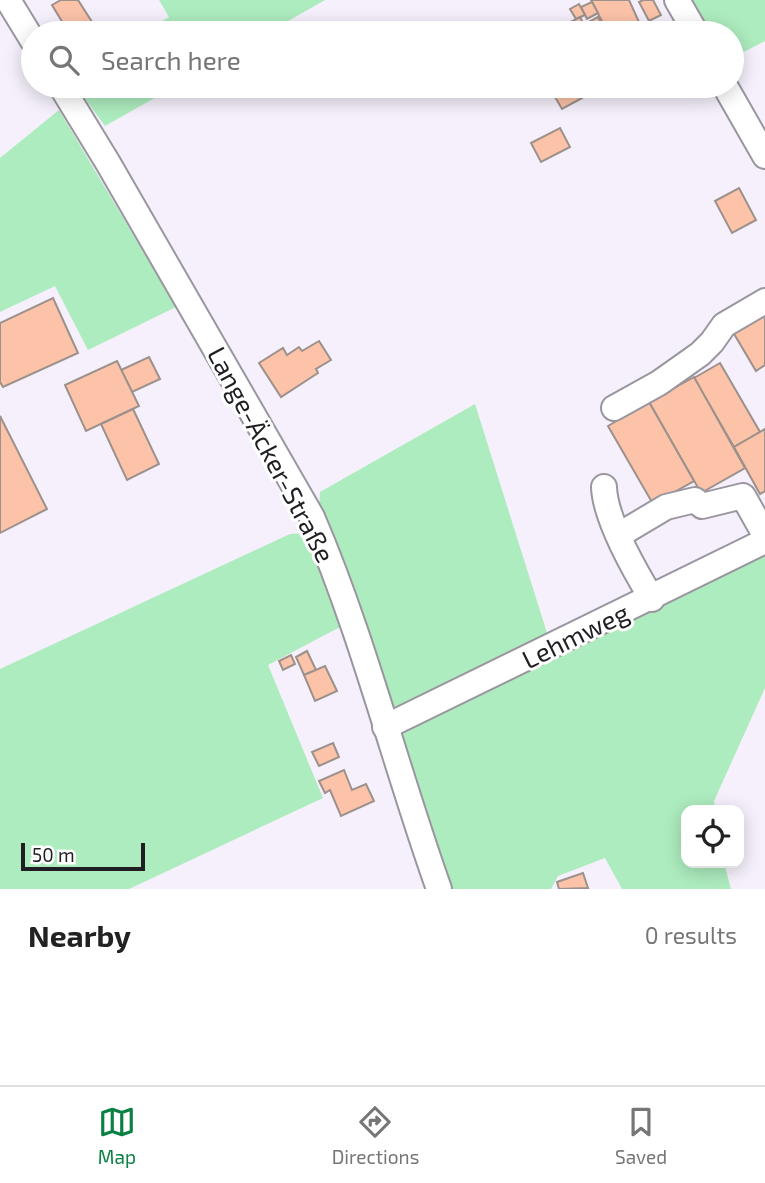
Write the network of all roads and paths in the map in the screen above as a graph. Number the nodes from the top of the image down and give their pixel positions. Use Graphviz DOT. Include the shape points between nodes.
graph roads {
  1 [pos="8,0"];
  2 [pos="677,0"];
  3 [pos="21,21"];
  4 [pos="689,21"];
  5 [pos="68,98"];
  6 [pos="733,98"];
  7 [pos="763,148"];
  8 [pos="765,301"];
  9 [pos="614,408"];
  10 [pos="604,487"];
  11 [pos="619,534"];
  12 [pos="765,535"];
  13 [pos="765,541"];
  14 [pos="652,598"];
  15 [pos="385,727"];
  16 [pos="439,889"];
  1 -- 3 [label="street"];
  2 -- 4 [label="street"];
  5 -- 15 [label="street, Lange-Äcker-Straße" via="312,517"];
  6 -- 7 [label="street"];
  8 -- 9 [label="street" via="724,325 712,342 680,368"];
  10 -- 11 [label="street" via="604,500"];
  11 -- 12 [label="street" via="666,508 695,500 702,506 743,496"];
  11 -- 14 [label="street"];
  13 -- 14 [label="street, Lehmweg"];
  14 -- 15 [label="street, Lehmweg"];
  15 -- 16 [label="street, Lange-Äcker-Straße"];
}
